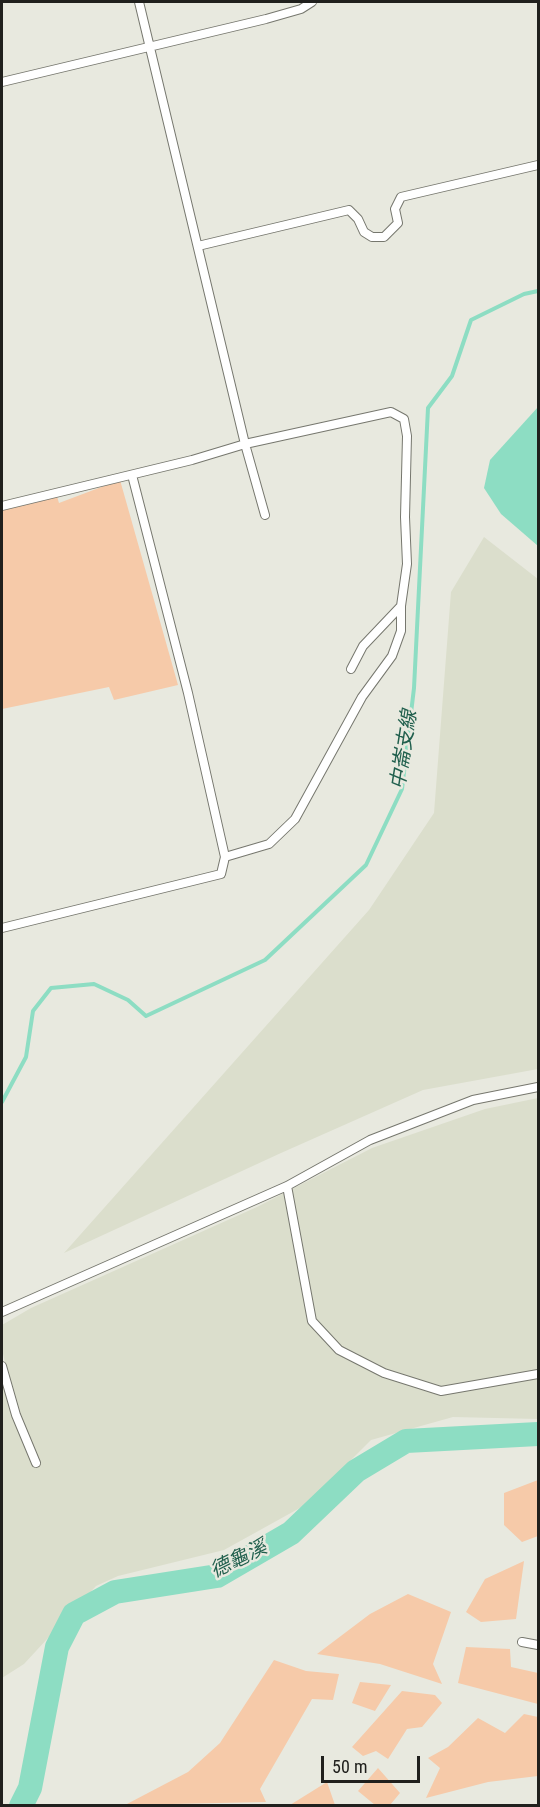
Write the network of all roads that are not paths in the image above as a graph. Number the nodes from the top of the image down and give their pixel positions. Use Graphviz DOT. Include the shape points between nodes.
graph roads {
  1 [pos="139,2"];
  2 [pos="312,2"];
  3 [pos="150,44"];
  4 [pos="2,82"];
  5 [pos="538,165"];
  6 [pos="198,246"];
  7 [pos="245,444"];
  8 [pos="132,475"];
  9 [pos="2,506"];
  10 [pos="265,515"];
  11 [pos="401,606"];
  12 [pos="351,669"];
  13 [pos="225,857"];
  14 [pos="2,928"];
  15 [pos="538,1087"];
  16 [pos="287,1186"];
  17 [pos="2,1312"];
  18 [pos="2,1368"];
  19 [pos="538,1374"];
  20 [pos="36,1463"];
  21 [pos="522,1642"];
  22 [pos="538,1645"];
  1 -- 3 [label="lane"];
  2 -- 3 [label="lane" via="266,19"];
  3 -- 4 [label="lane"];
  3 -- 6 [label="lane"];
  5 -- 6 [label="lane" via="401,197 395,209 398,223 384,237 364,232 349,210"];
  6 -- 7 [label="lane"];
  7 -- 8 [label="lane"];
  7 -- 10 [label="lane"];
  7 -- 11 [label="lane" via="391,411 404,419 407,564"];
  8 -- 9 [label="lane"];
  8 -- 13 [label="lane" via="186,682"];
  11 -- 12 [label="lane" via="363,646"];
  11 -- 13 [label="lane" via="401,631 392,656 362,697 295,819 269,844"];
  13 -- 14 [label="lane" via="221,874"];
  15 -- 16 [label="lane" via="474,1100 370,1140"];
  16 -- 17 [label="lane"];
  16 -- 19 [label="lane" via="312,1321 339,1350 384,1373 441,1391"];
  18 -- 20 [label="lane"];
  21 -- 22 [label="lane"];
}
